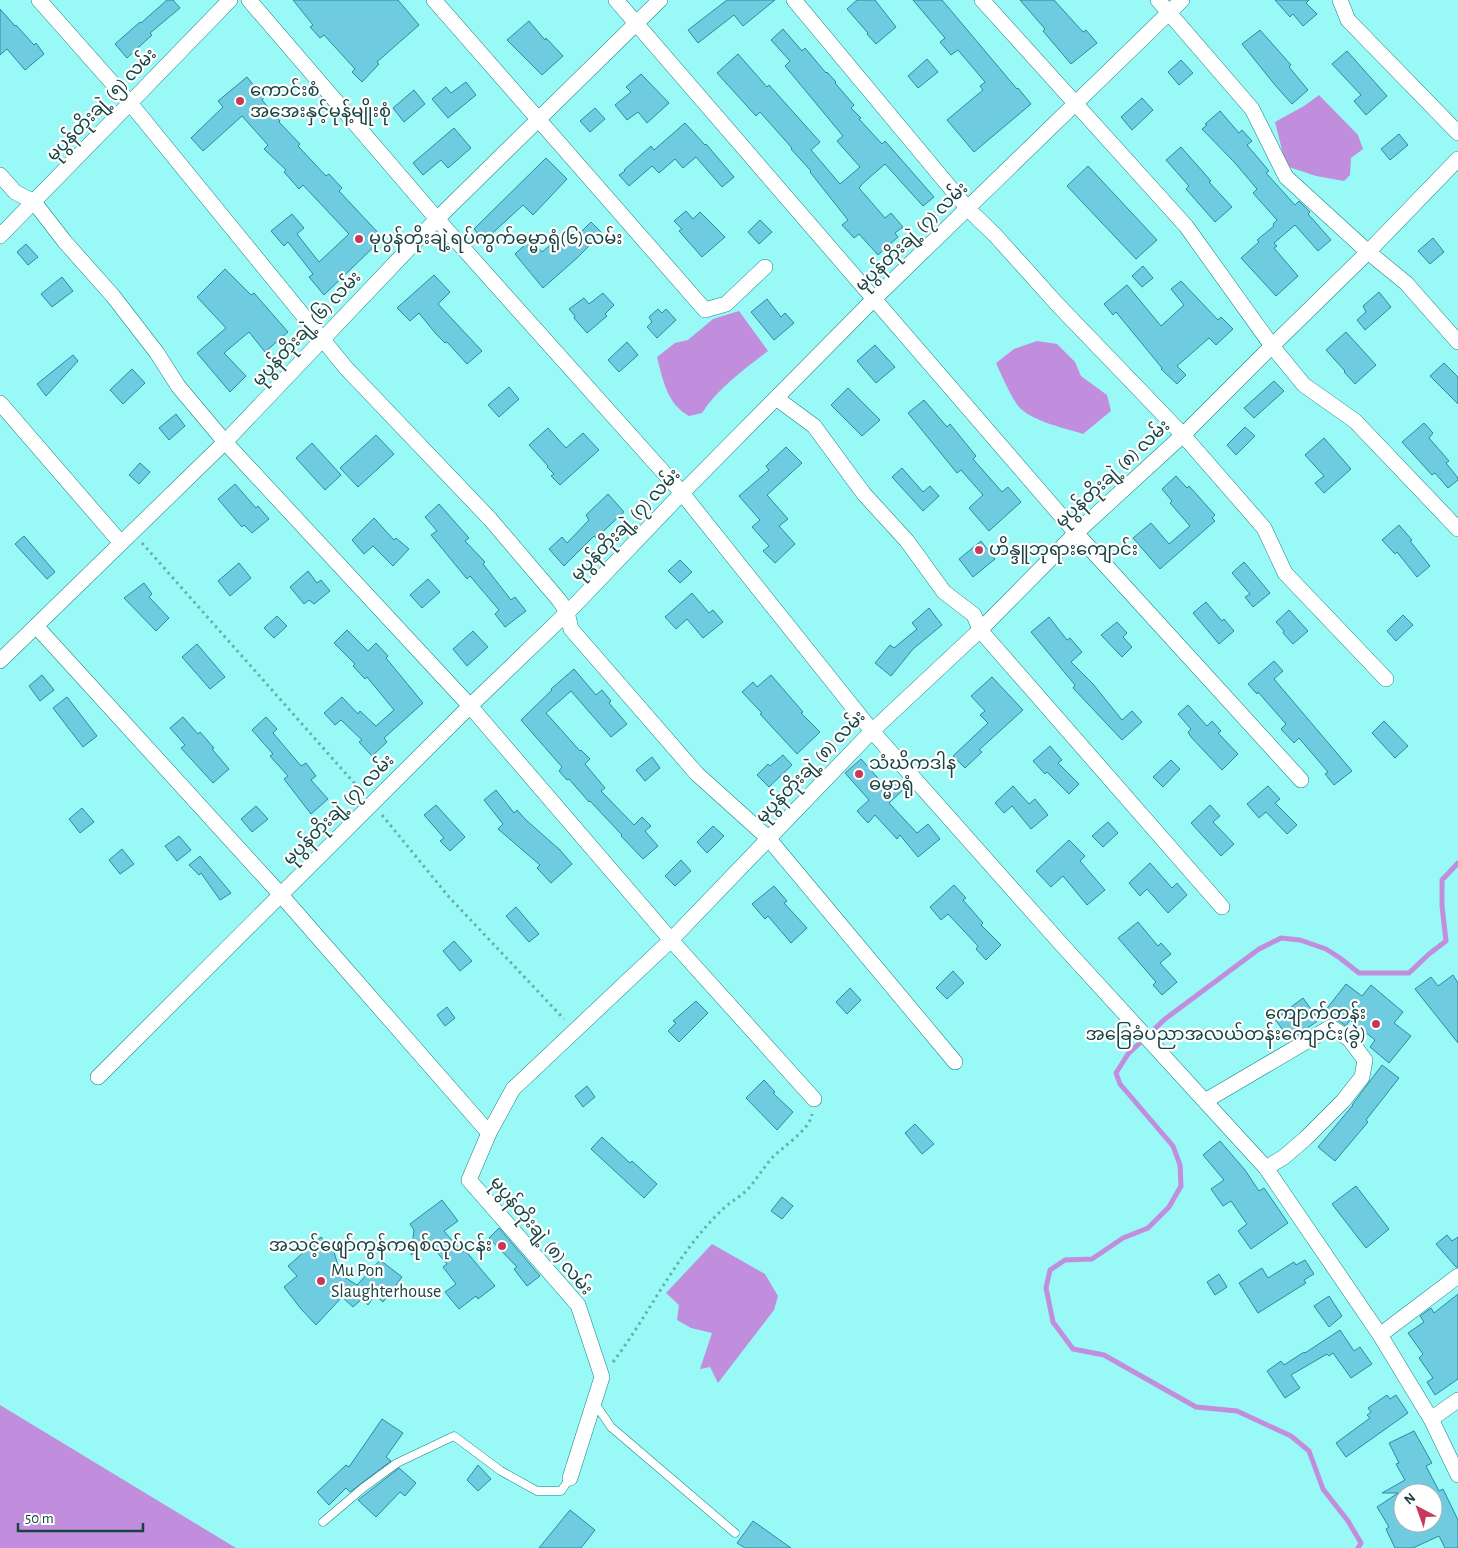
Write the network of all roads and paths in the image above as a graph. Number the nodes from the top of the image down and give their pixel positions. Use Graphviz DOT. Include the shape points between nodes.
graph roads {
  1 [pos="39,0"];
  2 [pos="230,0"];
  3 [pos="249,0"];
  4 [pos="434,0"];
  5 [pos="616,0"];
  6 [pos="660,0"];
  7 [pos="794,0"];
  8 [pos="982,0"];
  9 [pos="1158,0"];
  10 [pos="1182,0"];
  11 [pos="1340,0"];
  12 [pos="1169,12"];
  13 [pos="636,23"];
  14 [pos="1076,103"];
  15 [pos="130,104"];
  16 [pos="539,120"];
  17 [pos="1458,133"];
  18 [pos="1458,159"];
  19 [pos="0,175"];
  20 [pos="34,202"];
  21 [pos="968,209"];
  22 [pos="437,219"];
  23 [pos="0,236"];
  24 [pos="1368,252"];
  25 [pos="765,266"];
  26 [pos="874,298"];
  27 [pos="322,340"];
  28 [pos="1458,342"];
  29 [pos="1272,346"];
  30 [pos="776,398"];
  31 [pos="0,403"];
  32 [pos="1183,436"];
  33 [pos="226,442"];
  34 [pos="682,493"];
  35 [pos="1458,529"];
  36 [pos="1076,533"];
  37 [pos="127,538"];
  38 [pos="567,612"];
  39 [pos="36,626"];
  40 [pos="980,630"];
  41 [pos="0,661"];
  42 [pos="1386,679"];
  43 [pos="470,706"];
  44 [pos="872,731"];
  45 [pos="1301,780"];
  46 [pos="372,804"];
  47 [pos="768,838"];
  48 [pos="281,894"];
  49 [pos="1222,907"];
  50 [pos="671,940"];
  51 [pos="575,1031"];
  52 [pos="955,1062"];
  53 [pos="98,1076"];
  54 [pos="814,1099"];
  55 [pos="1206,1101"];
  56 [pos="489,1133"];
  57 [pos="1266,1168"];
  58 [pos="1458,1276"];
  59 [pos="1380,1335"];
  60 [pos="602,1377"];
  61 [pos="1458,1400"];
  62 [pos="594,1402"];
  63 [pos="1431,1419"];
  64 [pos="1458,1476"];
  65 [pos="570,1478"];
  66 [pos="323,1522"];
  67 [pos="735,1533"];
  1 -- 15 [label="street"];
  2 -- 15 [label="street, မုပွန်တိုးချဲ့ (၅) လမ်း"];
  3 -- 22 [label="street"];
  4 -- 16 [label="street"];
  5 -- 13 [label="street"];
  6 -- 13 [label="street, မုပွန်တိုးချဲ့ (၆) လမ်း"];
  7 -- 21 [label="street"];
  8 -- 14 [label="street"];
  9 -- 12 [label="street"];
  10 -- 12 [label="street, မုပွန်တိုးချဲ့ (၇) လမ်း"];
  11 -- 17 [label="street" via="1348,20"];
  12 -- 14 [label="street, မုပွန်တိုးချဲ့ (၇) လမ်း"];
  12 -- 24 [label="street" via="1252,110 1286,177"];
  13 -- 16 [label="street, မုပွန်တိုးချဲ့ (၆) လမ်း"];
  13 -- 26 [label="street"];
  14 -- 21 [label="street, မုပွန်တိုးချဲ့ (၇) လမ်း"];
  14 -- 29 [label="street" via="1186,226"];
  15 -- 20 [label="street, မုပွန်တိုးချဲ့ (၅) လမ်း"];
  15 -- 27 [label="street"];
  16 -- 22 [label="street, မုပွန်တိုးချဲ့ (၆) လမ်း"];
  16 -- 25 [label="street" via="705,310 726,304"];
  18 -- 24 [label="street, မုပွန်တိုးချဲ့ (၈) လမ်း"];
  19 -- 20 [label="street" via="15,192"];
  20 -- 23 [label="street, မုပွန်တိုးချဲ့ (၅) လမ်း"];
  20 -- 33 [label="street" via="64,242 113,296 178,386"];
  21 -- 26 [label="street, မုပွန်တိုးချဲ့ (၇) လမ်း"];
  21 -- 32 [label="street"];
  22 -- 27 [label="street, မုပွန်တိုးချဲ့ (၆) လမ်း"];
  22 -- 34 [label="street"];
  24 -- 28 [label="street" via="1406,283"];
  24 -- 29 [label="street, မုပွန်တိုးချဲ့ (၈) လမ်း"];
  26 -- 30 [label="street, မုပွန်တိုးချဲ့ (၇) လမ်း"];
  26 -- 36 [label="street"];
  27 -- 33 [label="street, မုပွန်တိုးချဲ့ (၆) လမ်း"];
  27 -- 38 [label="street" via="370,395 490,519"];
  29 -- 32 [label="street, မုပွန်တိုးချဲ့ (၈) လမ်း"];
  29 -- 35 [label="street" via="1304,385 1355,421"];
  30 -- 34 [label="street, မုပွန်တိုးချဲ့ (၇) လမ်း"];
  30 -- 40 [label="street" via="814,426 864,494 907,541 944,592 974,615"];
  31 -- 37 [label="street"];
  32 -- 36 [label="street, မုပွန်တိုးချဲ့ (၈) လမ်း"];
  32 -- 42 [label="street" via="1264,528 1285,573"];
  33 -- 37 [label="street, မုပွန်တိုးချဲ့ (၆) လမ်း"];
  33 -- 43 [label="street"];
  34 -- 38 [label="street, မုပွန်တိုးချဲ့ (၇) လမ်း"];
  34 -- 44 [label="street"];
  36 -- 40 [label="street, မုပွန်တိုးချဲ့ (၈) လမ်း"];
  36 -- 45 [label="street"];
  37 -- 39 [label="street, မုပွန်တိုးချဲ့ (၆) လမ်း"];
  37 -- 46 [label="path" via="161,563"];
  38 -- 43 [label="street, မုပွန်တိုးချဲ့ (၇) လမ်း"];
  38 -- 47 [label="street" via="571,629 697,774"];
  39 -- 41 [label="street, မုပွန်တိုးချဲ့ (၆) လမ်း"];
  39 -- 48 [label="street"];
  40 -- 44 [label="street, မုပွန်တိုးချဲ့ (၈) လမ်း"];
  40 -- 49 [label="street"];
  43 -- 46 [label="street, မုပွန်တိုးချဲ့ (၇) လမ်း"];
  43 -- 50 [label="street"];
  44 -- 47 [label="street, မုပွန်တိုးချဲ့ (၈) လမ်း"];
  44 -- 55 [label="street"];
  46 -- 48 [label="street, မုပွန်တိုးချဲ့ (၇) လမ်း"];
  46 -- 51 [label="path" via="449,896"];
  47 -- 50 [label="street, မုပွန်တိုးချဲ့ (၈) လမ်း"];
  47 -- 52 [label="street"];
  48 -- 53 [label="street, မုပွန်တိုးချဲ့ (၇) လမ်း"];
  48 -- 56 [label="street"];
  50 -- 51 [label="street, မုပွန်တိုးချဲ့ (၈) လမ်း"];
  50 -- 54 [label="street"];
  51 -- 56 [label="street, မုပွန်တိုးချဲ့ (၈) လမ်း" via="513,1089"];
  54 -- 60 [label="path" via="812,1119 771,1159 748,1190 724,1208 685,1252 630,1340"];
  55 -- 57 [label="street"];
  55 -- 57 [label="street" via="1331,1027 1349,1039 1365,1060 1362,1077 1306,1138"];
  56 -- 60 [label="street, မုပွန်တိုးချဲ့ (၈) လမ်း" via="469,1180 578,1305"];
  57 -- 59 [label="street"];
  58 -- 59 [label="street"];
  59 -- 63 [label="street"];
  60 -- 62 [label="street"];
  61 -- 63 [label="street"];
  62 -- 65 [label="street"];
  62 -- 67 [label="lane" via="611,1427"];
  63 -- 64 [label="street"];
  65 -- 66 [label="lane" via="561,1491 537,1491 501,1471 454,1436 397,1463"];
}
